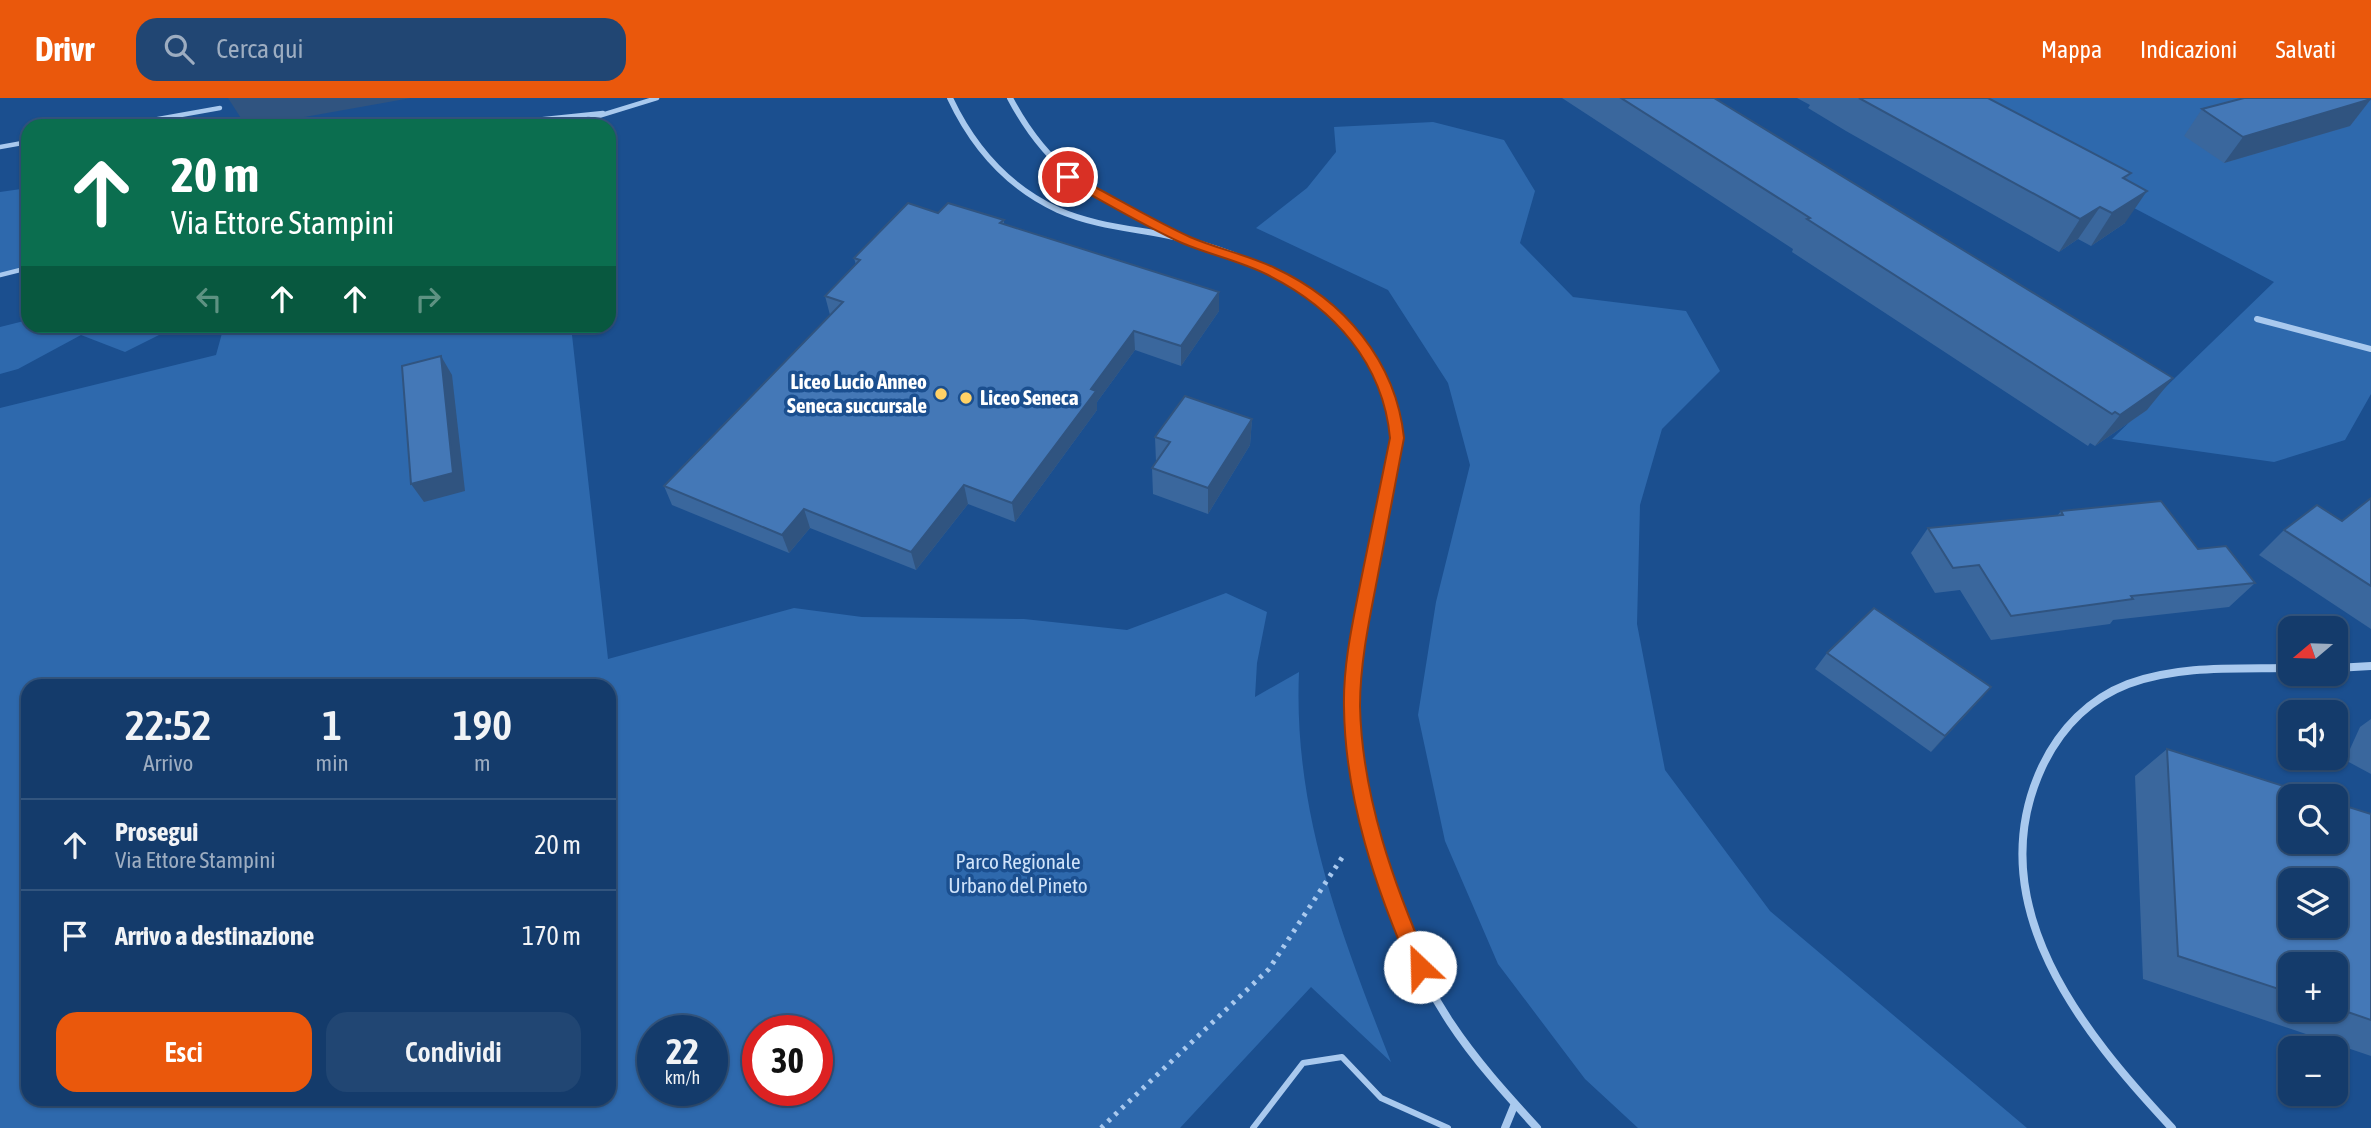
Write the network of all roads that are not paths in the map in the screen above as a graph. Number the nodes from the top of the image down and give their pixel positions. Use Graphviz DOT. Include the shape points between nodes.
graph roads {
  1 [pos="657,98"];
  2 [pos="950,98"];
  3 [pos="1010,98"];
  4 [pos="220,108"];
  5 [pos="603,113"];
  6 [pos="158,119"];
  7 [pos="544,119"];
  8 [pos="586,119"];
  9 [pos="21,143"];
  10 [pos="0,147"];
  11 [pos="1186,240"];
  12 [pos="21,270"];
  13 [pos="0,275"];
  14 [pos="2257,319"];
  15 [pos="2371,349"];
  16 [pos="2371,666"];
  17 [pos="2348,667"];
  18 [pos="2278,669"];
  19 [pos="1514,1107"];
  20 [pos="1252,1128"];
  21 [pos="1448,1128"];
  22 [pos="1505,1128"];
  23 [pos="1537,1128"];
  24 [pos="2172,1128"];
  1 -- 5 [label="lane"];
  2 -- 11 [label="street" via="989,159 1049,206 1092,221"];
  3 -- 11 [label="street" via="1030,136 1060,172"];
  4 -- 6 [label="lane"];
  5 -- 7 [label="lane"];
  5 -- 8 [label="lane"];
  9 -- 10 [label="lane"];
  11 -- 19 [label="street" via="1271,271 1322,301 1368,351 1388,393 1397,438 1357,644 1353,743 1385,883 1420,967 1447,1016"];
  12 -- 13 [label="lane"];
  14 -- 15 [label="street"];
  16 -- 17 [label="street"];
  18 -- 24 [label="street" via="2171,675 2108,693 2063,733 2042,766 2028,806 2024,829 2027,891 2043,952 2097,1046"];
  19 -- 22 [label="street"];
  19 -- 23 [label="street"];
  20 -- 21 [label="lane" via="1303,1063 1342,1057 1381,1098"];
}
